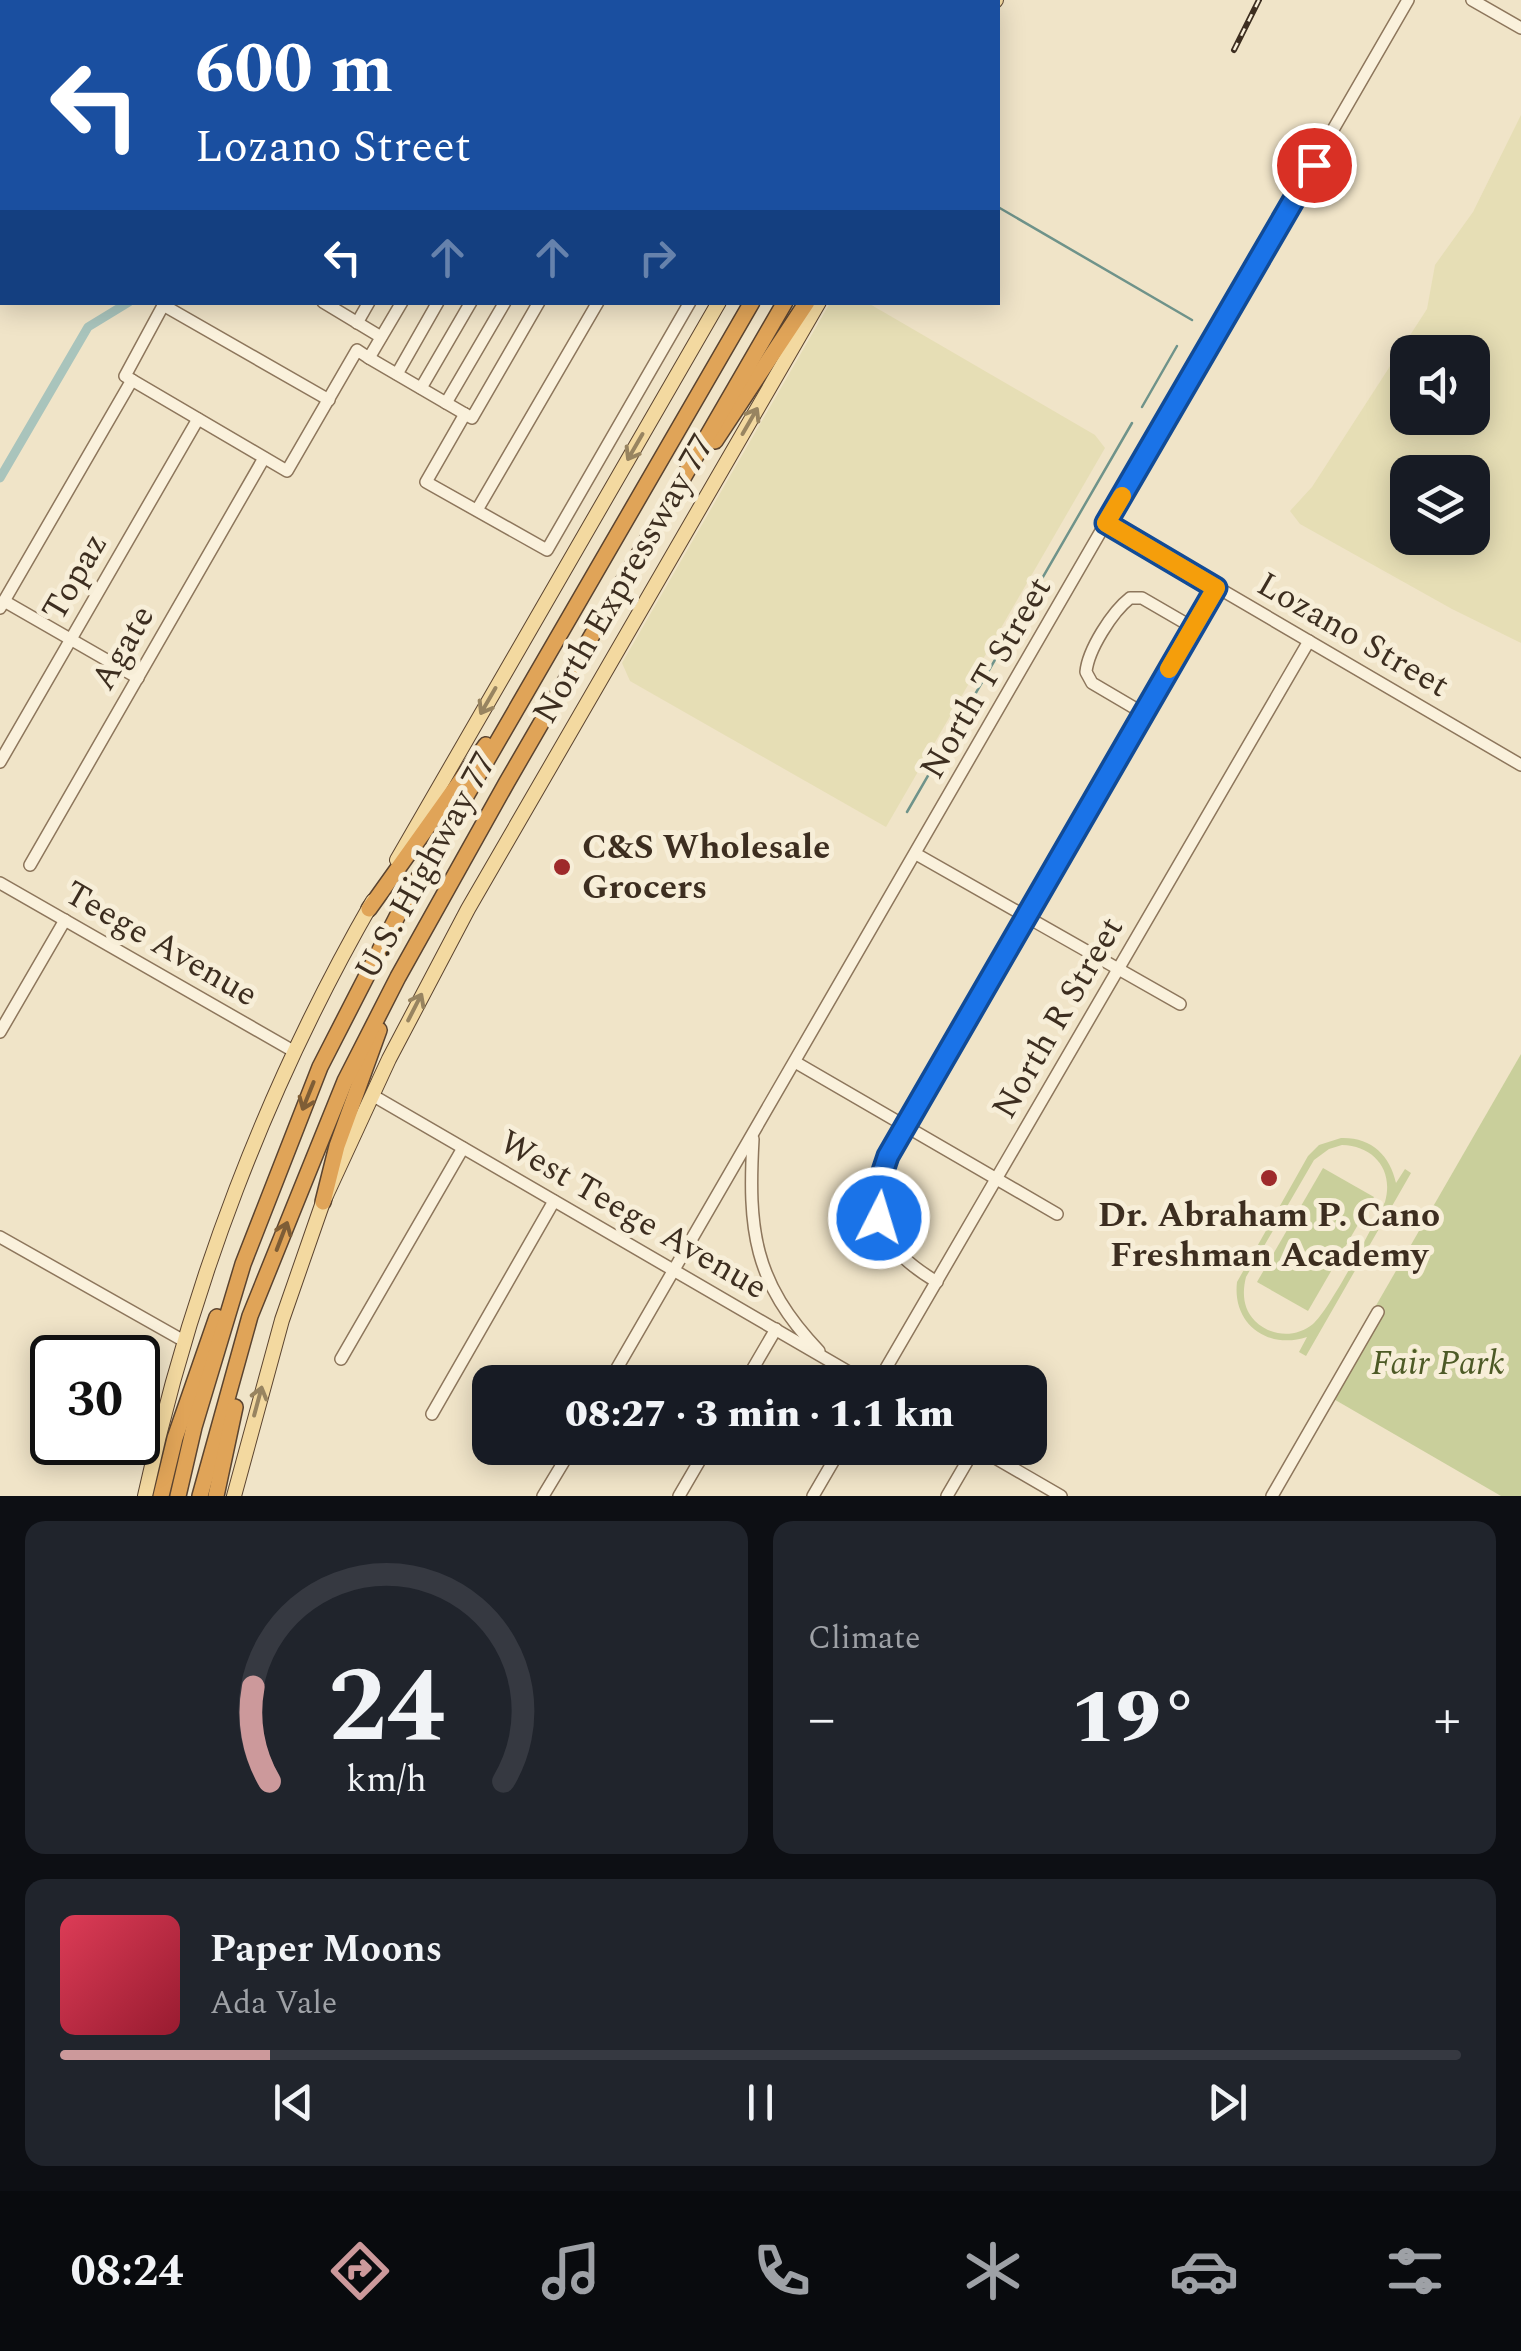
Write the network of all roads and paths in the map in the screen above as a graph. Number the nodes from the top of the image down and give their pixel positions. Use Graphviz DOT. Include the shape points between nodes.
graph roads {
  1 [pos="1408,0"];
  2 [pos="1472,0"];
  3 [pos="1521,28"];
  4 [pos="164,305"];
  5 [pos="166,305"];
  6 [pos="331,305"];
  7 [pos="366,305"];
  8 [pos="400,305"];
  9 [pos="436,305"];
  10 [pos="469,305"];
  11 [pos="503,305"];
  12 [pos="537,305"];
  13 [pos="596,305"];
  14 [pos="688,305"];
  15 [pos="717,305"];
  16 [pos="748,305"];
  17 [pos="783,305"];
  18 [pos="804,305"];
  19 [pos="817,305"];
  20 [pos="357,322"];
  21 [pos="382,337"];
  22 [pos="369,358"];
  23 [pos="397,374"];
  24 [pos="129,377"];
  25 [pos="421,388"];
  26 [pos="329,400"];
  27 [pos="446,403"];
  28 [pos="464,414"];
  29 [pos="198,420"];
  30 [pos="264,458"];
  31 [pos="478,510"];
  32 [pos="1106,523"];
  33 [pos="643,547"];
  34 [pos="1216,588"];
  35 [pos="2,605"];
  36 [pos="573,612"];
  37 [pos="1192,628"];
  38 [pos="71,640"];
  39 [pos="1309,641"];
  40 [pos="138,678"];
  41 [pos="1143,712"];
  42 [pos="0,762"];
  43 [pos="1521,765"];
  44 [pos="916,854"];
  45 [pos="30,865"];
  46 [pos="0,883"];
  47 [pos="369,909"];
  48 [pos="1026,916"];
  49 [pos="65,920"];
  50 [pos="1118,970"];
  51 [pos="398,977"];
  52 [pos="1180,1004"];
  53 [pos="0,1032"];
  54 [pos="295,1052"];
  55 [pos="795,1062"];
  56 [pos="372,1095"];
  57 [pos="905,1126"];
  58 [pos="753,1134"];
  59 [pos="463,1148"];
  60 [pos="996,1180"];
  61 [pos="554,1201"];
  62 [pos="323,1202"];
  63 [pos="1057,1214"];
  64 [pos="0,1236"];
  65 [pos="242,1264"];
  66 [pos="675,1270"];
  67 [pos="937,1282"];
  68 [pos="263,1286"];
  69 [pos="1378,1312"];
  70 [pos="776,1329"];
  71 [pos="184,1341"];
  72 [pos="340,1359"];
  73 [pos="829,1361"];
  74 [pos="620,1365"];
  75 [pos="755,1365"];
  76 [pos="836,1365"];
  77 [pos="888,1365"];
  78 [pos="432,1414"];
  79 [pos="562,1465"];
  80 [pos="697,1465"];
  81 [pos="831,1465"];
  82 [pos="966,1465"];
  83 [pos="1006,1465"];
  84 [pos="145,1496"];
  85 [pos="161,1496"];
  86 [pos="178,1496"];
  87 [pos="200,1496"];
  88 [pos="216,1496"];
  89 [pos="234,1496"];
  90 [pos="543,1496"];
  91 [pos="679,1496"];
  92 [pos="813,1496"];
  93 [pos="947,1496"];
  94 [pos="1061,1496"];
  95 [pos="1272,1496"];
  1 -- 32 [label="street, North T Street"];
  2 -- 3 [label="street"];
  4 -- 24 [label="street"];
  5 -- 26 [label="street"];
  6 -- 20 [label="street"];
  7 -- 20 [label="street"];
  8 -- 21 [label="street"];
  9 -- 23 [label="street"];
  10 -- 25 [label="street"];
  11 -- 27 [label="street"];
  12 -- 28 [label="street" via="472,418"];
  13 -- 31 [label="street"];
  14 -- 31 [label="street" via="547,550"];
  15 -- 47 [label="main road, North Expressway 77, one-way"];
  16 -- 36 [label="highway, U.S. Highway 77"];
  17 -- 33 [label="highway, U.S. Highway 77"];
  18 -- 33 [label="highway"];
  56 -- 19 [label="main road, North Expressway 77, one-way" via="449,942"];
  20 -- 21 [label="street"];
  21 -- 22 [label="street"];
  22 -- 23 [label="street"];
  22 -- 26 [label="street" via="357,350"];
  23 -- 25 [label="street"];
  24 -- 29 [label="street"];
  24 -- 35 [label="street"];
  25 -- 27 [label="street"];
  26 -- 30 [label="street" via="287,471"];
  27 -- 28 [label="street"];
  28 -- 31 [label="street" via="426,482"];
  29 -- 30 [label="street"];
  29 -- 38 [label="street, Topaz"];
  30 -- 40 [label="street, Agate"];
  32 -- 34 [label="street, Lozano Street"];
  32 -- 44 [label="street, North T Street"];
  33 -- 51 [label="highway, U.S. Highway 77"];
  34 -- 37 [label="street"];
  34 -- 39 [label="street, Lozano Street"];
  35 -- 38 [label="street"];
  36 -- 47 [label="highway"];
  36 -- 65 [label="highway, U.S. Highway 77, one-way" via="361,983 320,1066"];
  37 -- 41 [label="street"];
  37 -- 41 [label="street" via="1142,598 1130,598 1088,659 1092,682"];
  38 -- 40 [label="street"];
  38 -- 42 [label="street, Topaz"];
  39 -- 43 [label="street, Lozano Street"];
  39 -- 50 [label="street, North R Street"];
  40 -- 45 [label="street, Agate"];
  41 -- 48 [label="street"];
  44 -- 48 [label="street"];
  44 -- 55 [label="street, North T Street"];
  46 -- 49 [label="street, Teege Avenue"];
  47 -- 54 [label="main road, North Expressway 77"];
  48 -- 50 [label="street"];
  48 -- 57 [label="street"];
  49 -- 53 [label="street"];
  49 -- 54 [label="street, Teege Avenue"];
  50 -- 52 [label="street"];
  50 -- 60 [label="street, North R Street"];
  51 -- 62 [label="highway"];
  68 -- 51 [label="highway, U.S. Highway 77, one-way" via="345,1081"];
  54 -- 71 [label="main road, North Expressway 77" via="221,1230"];
  55 -- 57 [label="street"];
  55 -- 58 [label="street, North T Street"];
  56 -- 59 [label="street, West Teege Avenue"];
  56 -- 62 [label="main road, North Expressway 77"];
  57 -- 60 [label="street"];
  57 -- 67 [label="street" via="880,1179 879,1218 891,1246"];
  58 -- 66 [label="street, North T Street"];
  58 -- 73 [label="street" via="751,1198 762,1264 782,1306"];
  59 -- 61 [label="street, West Teege Avenue"];
  59 -- 72 [label="street"];
  60 -- 63 [label="street"];
  60 -- 67 [label="street, North R Street"];
  61 -- 66 [label="street, West Teege Avenue"];
  61 -- 78 [label="street"];
  89 -- 62 [label="main road, North Expressway 77, one-way" via="282,1320"];
  64 -- 71 [label="street"];
  65 -- 85 [label="highway" via="204,1348"];
  65 -- 86 [label="highway, U.S. Highway 77"];
  66 -- 70 [label="street, West Teege Avenue"];
  66 -- 74 [label="street, North T Street"];
  67 -- 77 [label="street, North R Street"];
  68 -- 87 [label="highway, U.S. Highway 77"];
  68 -- 88 [label="highway"];
  69 -- 95 [label="street"];
  70 -- 73 [label="street, West Teege Avenue"];
  70 -- 75 [label="street"];
  71 -- 84 [label="main road, North Expressway 77"];
  73 -- 76 [label="street, West Teege Avenue"];
  79 -- 90 [label="street"];
  80 -- 91 [label="street"];
  81 -- 92 [label="street"];
  82 -- 93 [label="street"];
  83 -- 94 [label="street"];
}
